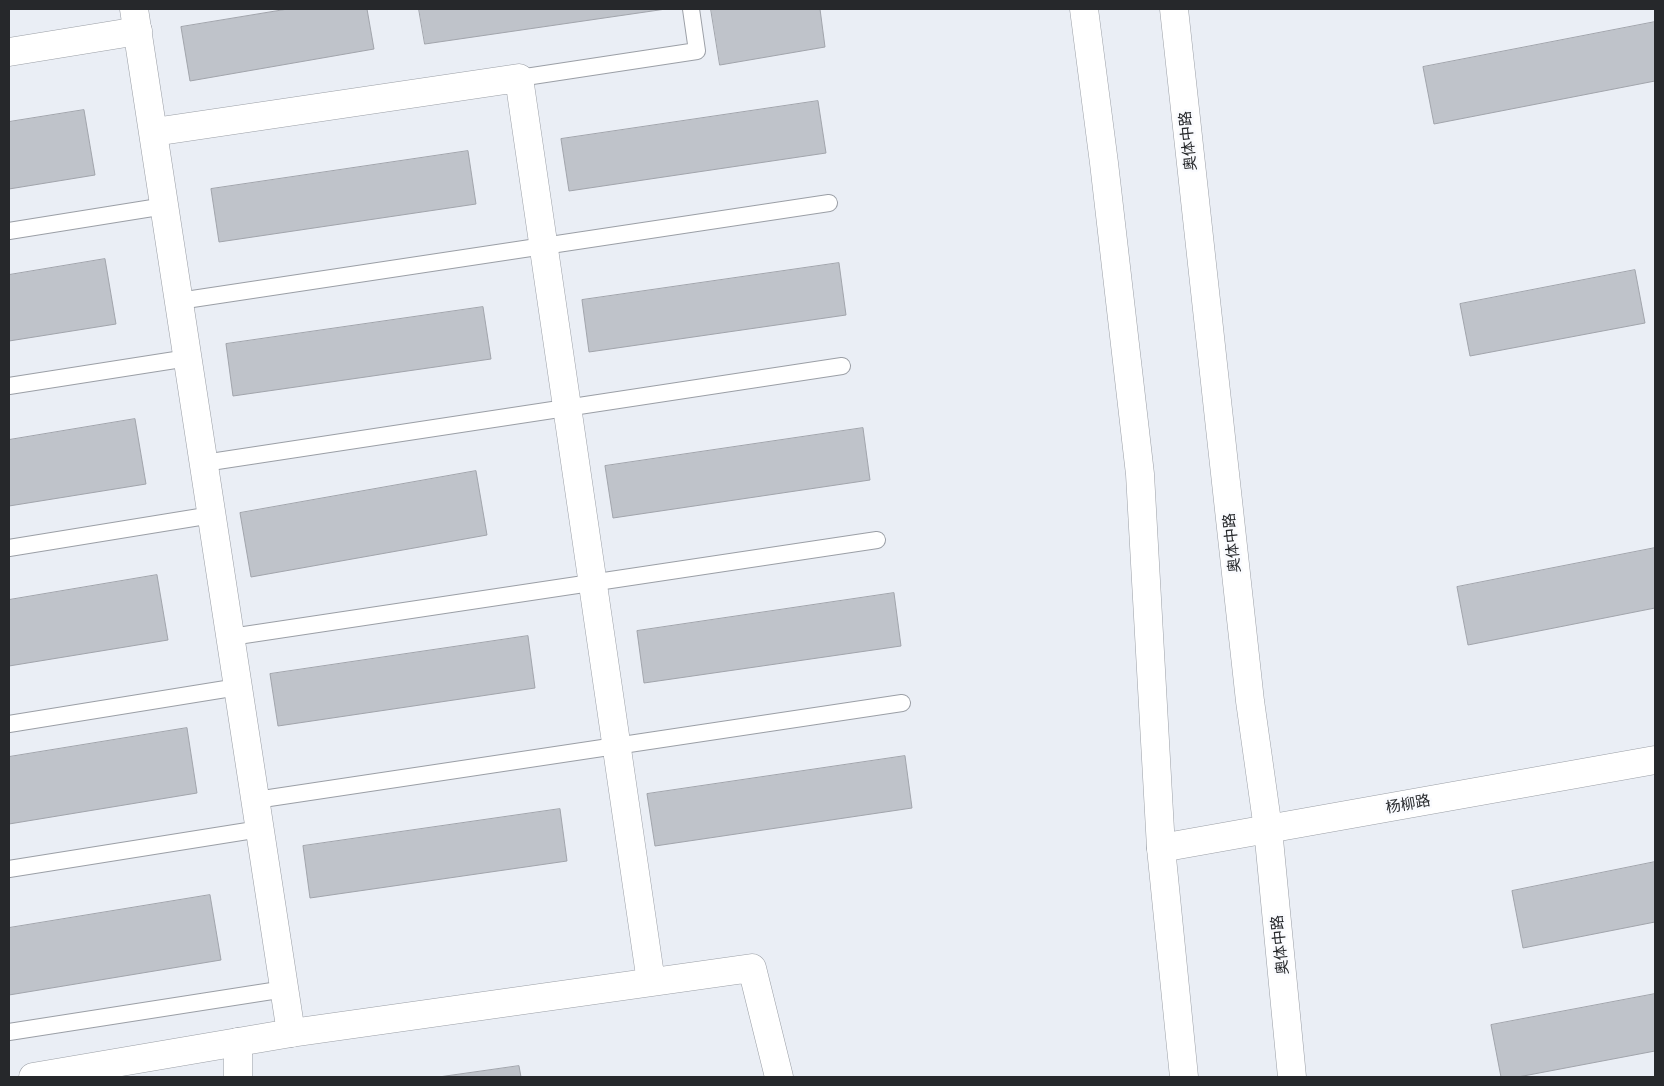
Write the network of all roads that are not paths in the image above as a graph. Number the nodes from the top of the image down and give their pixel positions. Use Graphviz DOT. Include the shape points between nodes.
graph roads {
  1 [pos="691,9"];
  2 [pos="1084,9"];
  3 [pos="1174,9"];
  4 [pos="139,15"];
  5 [pos="9,52"];
  6 [pos="520,78"];
  7 [pos="154,132"];
  8 [pos="829,203"];
  9 [pos="165,206"];
  10 [pos="9,231"];
  11 [pos="544,246"];
  12 [pos="179,301"];
  13 [pos="188,358"];
  14 [pos="842,366"];
  15 [pos="9,386"];
  16 [pos="567,408"];
  17 [pos="204,463"];
  18 [pos="212,516"];
  19 [pos="877,540"];
  20 [pos="9,548"];
  21 [pos="593,582"];
  22 [pos="231,637"];
  23 [pos="238,687"];
  24 [pos="902,703"];
  25 [pos="9,724"];
  26 [pos="616,746"];
  27 [pos="1655,760"];
  28 [pos="256,800"];
  29 [pos="260,829"];
  30 [pos="1268,829"];
  31 [pos="1161,848"];
  32 [pos="9,869"];
  33 [pos="651,982"];
  34 [pos="285,989"];
  35 [pos="9,1032"];
  36 [pos="291,1033"];
  37 [pos="238,1042"];
  38 [pos="33,1077"];
  39 [pos="238,1077"];
  40 [pos="779,1077"];
  41 [pos="1184,1077"];
  42 [pos="1292,1077"];
  1 -- 6 [label="lane" via="697,51"];
  2 -- 31 [label="street" via="1140,474"];
  3 -- 30 [label="street, 奥体中路" via="1250,701"];
  4 -- 5 [label="street"];
  4 -- 7 [label="street"];
  6 -- 7 [label="street"];
  6 -- 11 [label="street"];
  7 -- 9 [label="street"];
  8 -- 11 [label="lane"];
  9 -- 10 [label="lane"];
  9 -- 12 [label="street"];
  11 -- 12 [label="lane"];
  11 -- 16 [label="street"];
  12 -- 13 [label="street"];
  13 -- 15 [label="lane"];
  13 -- 17 [label="street"];
  14 -- 16 [label="lane"];
  16 -- 17 [label="lane"];
  16 -- 21 [label="street"];
  17 -- 18 [label="street"];
  18 -- 20 [label="lane"];
  18 -- 22 [label="street"];
  19 -- 21 [label="lane"];
  21 -- 22 [label="lane"];
  21 -- 26 [label="street"];
  22 -- 23 [label="street"];
  23 -- 25 [label="lane"];
  23 -- 28 [label="street"];
  24 -- 26 [label="lane"];
  26 -- 28 [label="lane"];
  26 -- 33 [label="street"];
  27 -- 30 [label="street, 杨柳路"];
  28 -- 29 [label="street"];
  29 -- 32 [label="lane"];
  29 -- 34 [label="street"];
  30 -- 31 [label="street, 杨柳路"];
  30 -- 42 [label="street, 奥体中路"];
  31 -- 41 [label="street"];
  33 -- 36 [label="street"];
  33 -- 40 [label="street" via="752,968"];
  34 -- 35 [label="lane"];
  34 -- 36 [label="street"];
  36 -- 37 [label="street"];
  37 -- 38 [label="street"];
  37 -- 39 [label="street"];
}
